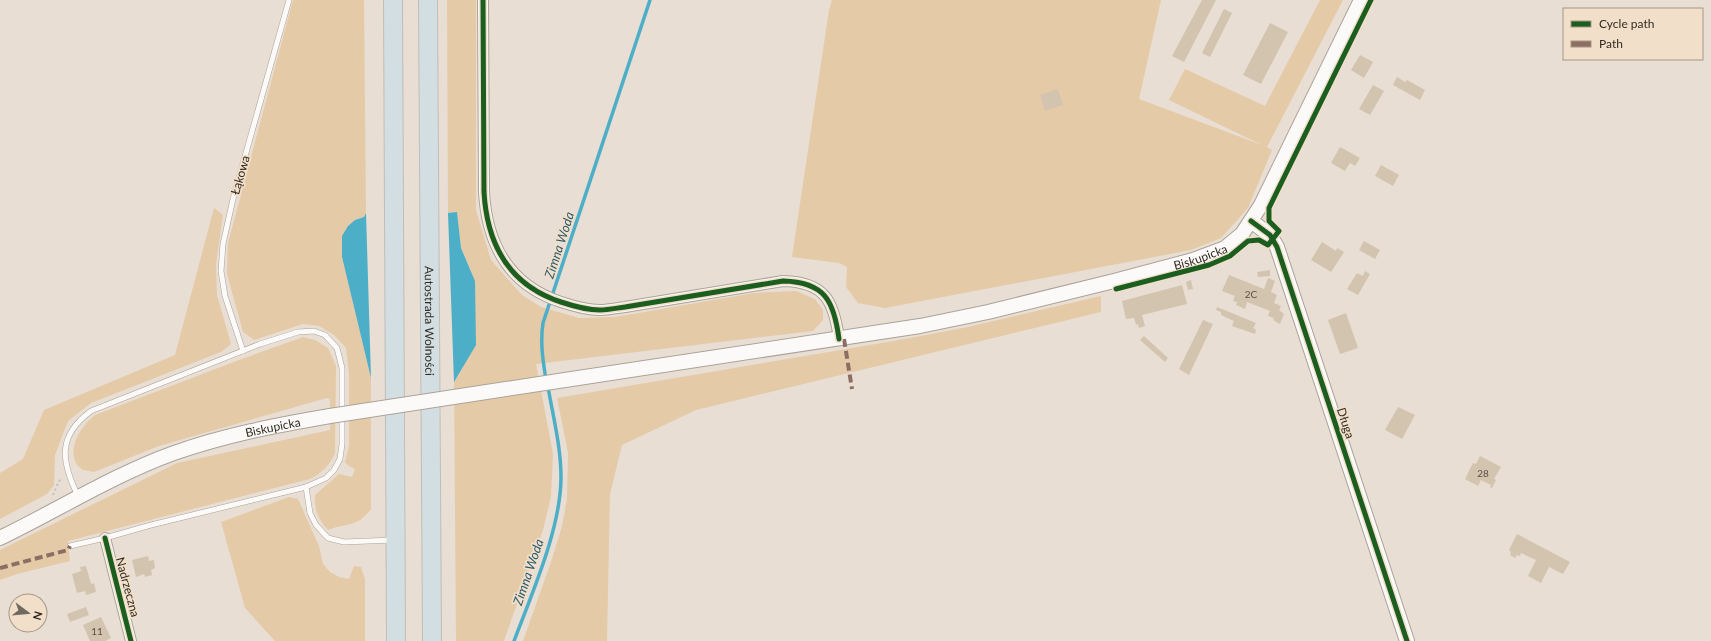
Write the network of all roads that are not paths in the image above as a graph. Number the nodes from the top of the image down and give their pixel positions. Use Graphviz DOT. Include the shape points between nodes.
graph roads {
  1 [pos="289,0"];
  2 [pos="393,0"];
  3 [pos="428,0"];
  4 [pos="483,0"];
  5 [pos="1361,0"];
  6 [pos="1252,221"];
  7 [pos="839,339"];
  8 [pos="243,351"];
  9 [pos="306,487"];
  10 [pos="78,497"];
  11 [pos="0,538"];
  12 [pos="104,538"];
  13 [pos="396,540"];
  14 [pos="70,546"];
  15 [pos="131,641"];
  16 [pos="396,641"];
  17 [pos="432,641"];
  18 [pos="1407,641"];
  1 -- 8 [label="lane, Łąkowa" via="233,199 223,244 221,271 225,296"];
  2 -- 13 [label="highway"];
  3 -- 17 [label="highway, Autostrada Wolności"];
  4 -- 7 [label="street" via="486,217 493,239 507,266 519,278 552,300 600,310 783,281 797,281 810,285 826,297 834,309"];
  5 -- 6 [label="main road, Biskupicka"];
  6 -- 7 [label="main road, Biskupicka" via="1236,240 1225,248 1198,258 988,312"];
  6 -- 18 [label="main road, Długa" via="1270,235 1277,247"];
  7 -- 10 [label="main road, Biskupicka, bridge" via="280,424 215,440 173,454"];
  8 -- 9 [label="lane" via="298,332 314,331 325,335 337,348 342,368 340,459 326,478"];
  8 -- 10 [label="lane" via="107,404 82,417 70,434 65,454 69,477"];
  9 -- 12 [label="lane"];
  9 -- 13 [label="lane" via="310,513 316,526 328,538 344,542"];
  10 -- 11 [label="main road, Biskupicka"];
  12 -- 14 [label="lane"];
  12 -- 15 [label="street, Nadrzeczna"];
  13 -- 16 [label="highway"];
}
